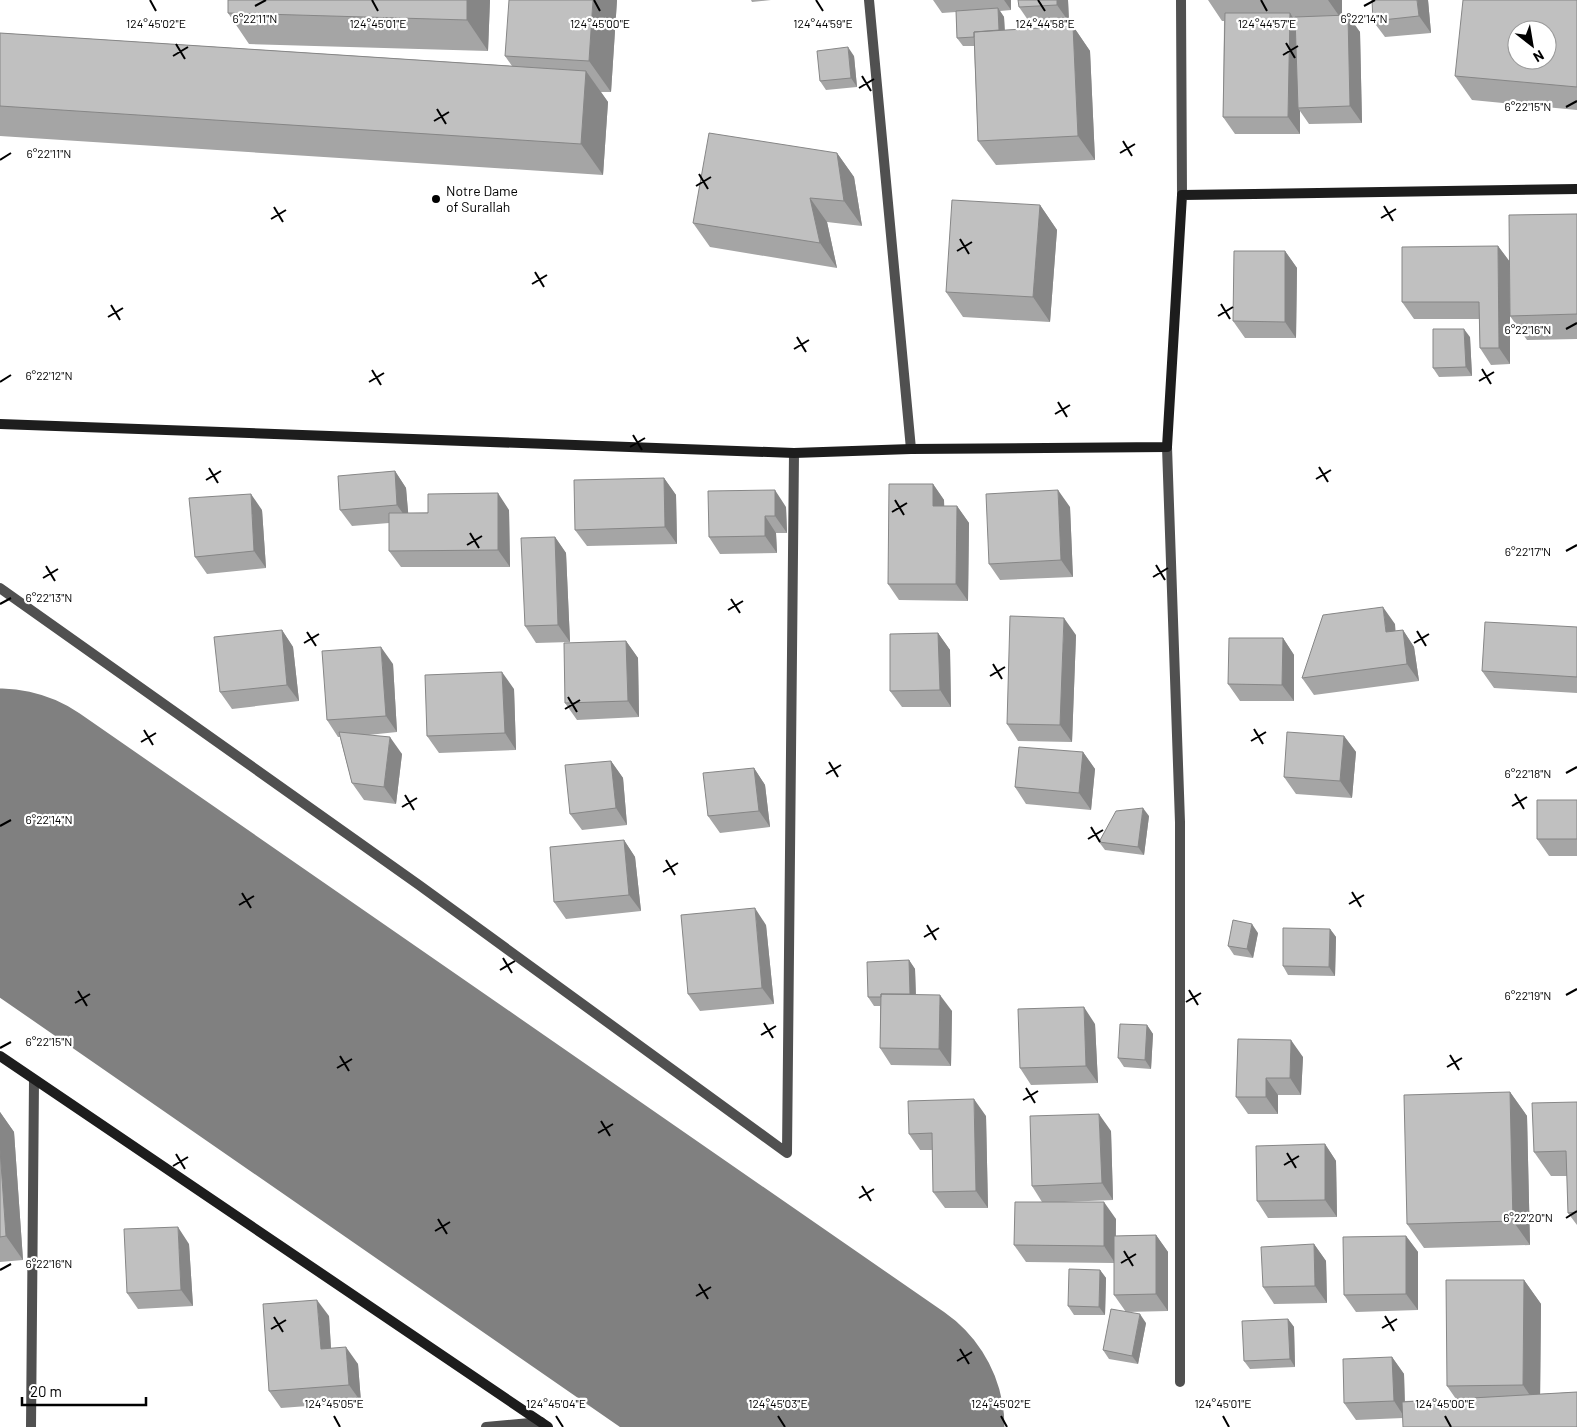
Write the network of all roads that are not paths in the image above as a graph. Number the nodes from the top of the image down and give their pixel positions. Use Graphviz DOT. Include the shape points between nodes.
graph roads {
  1 [pos="869,0"];
  2 [pos="1181,0"];
  3 [pos="1577,189"];
  4 [pos="1182,194"];
  5 [pos="0,424"];
  6 [pos="1167,447"];
  7 [pos="911,449"];
  8 [pos="794,452"];
  9 [pos="0,588"];
  10 [pos="0,1056"];
  11 [pos="34,1080"];
  12 [pos="1180,1382"];
  13 [pos="545,1425"];
  14 [pos="31,1427"];
  15 [pos="486,1427"];
  1 -- 7 [label="street"];
  2 -- 4 [label="street"];
  3 -- 4 [label="street"];
  4 -- 6 [label="street"];
  5 -- 8 [label="street"];
  6 -- 7 [label="street"];
  6 -- 12 [label="street" via="1180,822"];
  7 -- 8 [label="street"];
  8 -- 9 [label="street" via="787,1153 411,879"];
  10 -- 11 [label="street"];
  11 -- 13 [label="street"];
  11 -- 14 [label="street"];
  13 -- 15 [label="street"];
}
